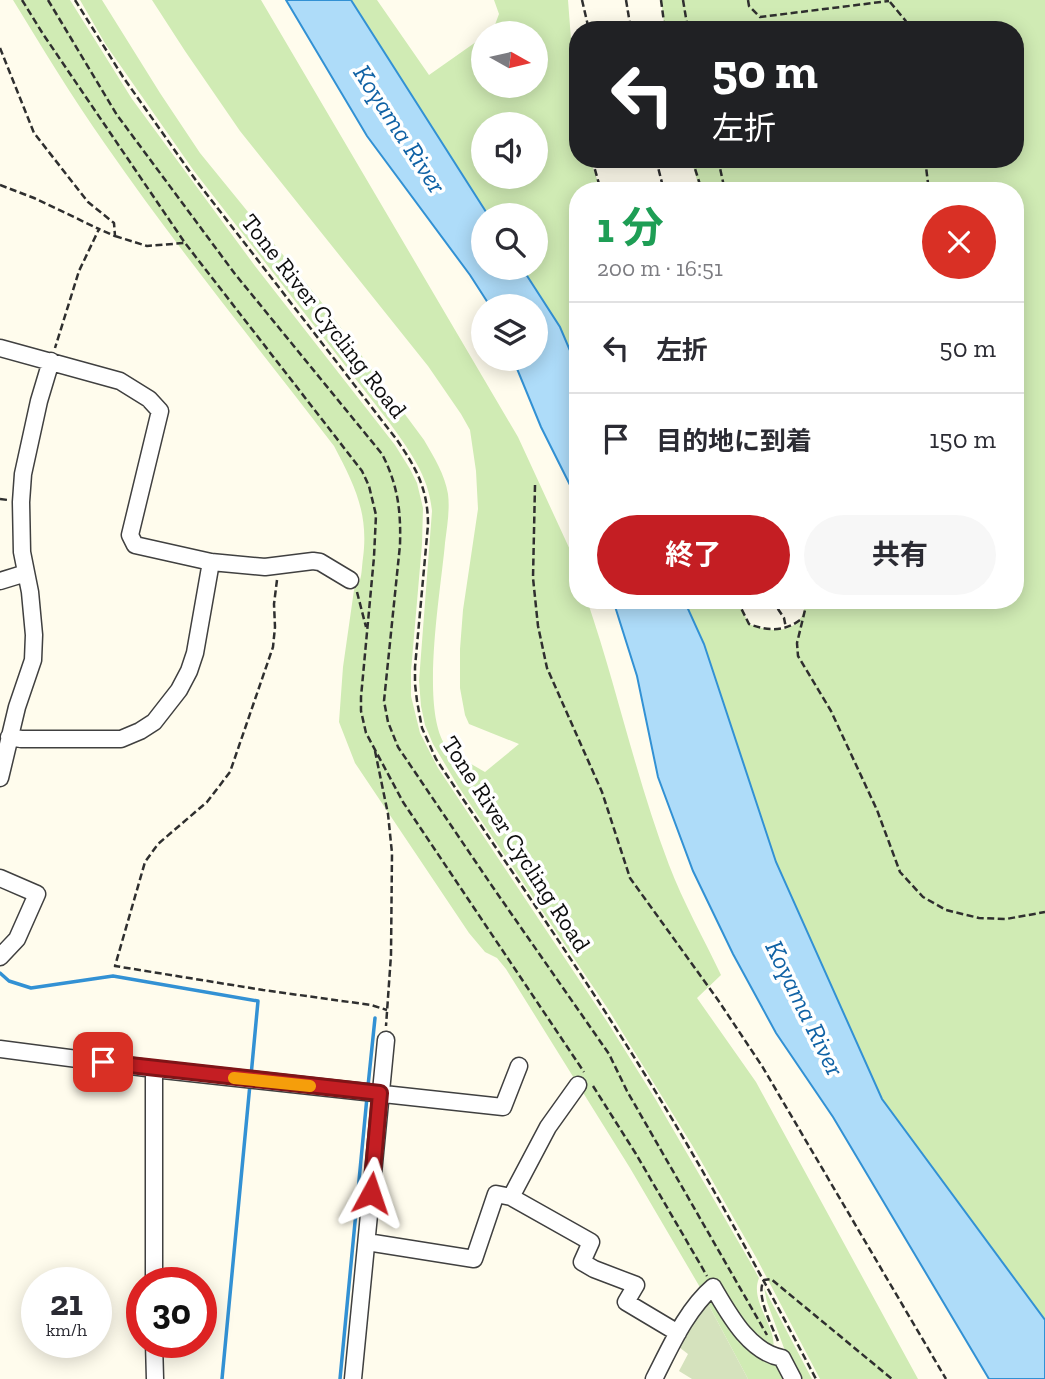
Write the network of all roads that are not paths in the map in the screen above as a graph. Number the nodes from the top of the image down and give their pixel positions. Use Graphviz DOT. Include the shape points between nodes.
graph roads {
  1 [pos="0,348"];
  2 [pos="51,361"];
  3 [pos="211,562"];
  4 [pos="26,573"];
  5 [pos="351,580"];
  6 [pos="0,581"];
  7 [pos="0,704"];
  8 [pos="17,707"];
  9 [pos="9,737"];
  10 [pos="0,778"];
  11 [pos="0,878"];
  12 [pos="0,957"];
  13 [pos="386,1040"];
  14 [pos="0,1049"];
  15 [pos="519,1066"];
  16 [pos="154,1069"];
  17 [pos="578,1085"];
  18 [pos="380,1093"];
  19 [pos="503,1195"];
  20 [pos="367,1242"];
  21 [pos="154,1267"];
  22 [pos="678,1333"];
  23 [pos="155,1358"];
  24 [pos="155,1379"];
  25 [pos="353,1379"];
  26 [pos="654,1379"];
  27 [pos="793,1379"];
  1 -- 2 [label="street"];
  2 -- 3 [label="street" via="120,382 160,411 130,535 135,545"];
  2 -- 4 [label="street" via="23,474 20,530"];
  3 -- 5 [label="street" via="265,567 313,561"];
  3 -- 9 [label="street" via="195,653 179,690 154,722 121,739"];
  4 -- 6 [label="street"];
  4 -- 8 [label="street" via="34,648"];
  7 -- 8 [label="street"];
  8 -- 9 [label="street"];
  9 -- 10 [label="street"];
  11 -- 12 [label="street" via="37,894 17,939"];
  13 -- 18 [label="street"];
  14 -- 16 [label="street"];
  15 -- 18 [label="street" via="503,1107"];
  16 -- 18 [label="street"];
  16 -- 21 [label="street"];
  17 -- 19 [label="street"];
  18 -- 20 [label="street"];
  19 -- 20 [label="street" via="474,1259"];
  19 -- 22 [label="street" via="591,1241 582,1262 636,1285 626,1303"];
  20 -- 25 [label="street"];
  22 -- 26 [label="street"];
  22 -- 27 [label="street" via="713,1287 751,1341 769,1355 782,1358"];
  23 -- 24 [label="street"];
}
